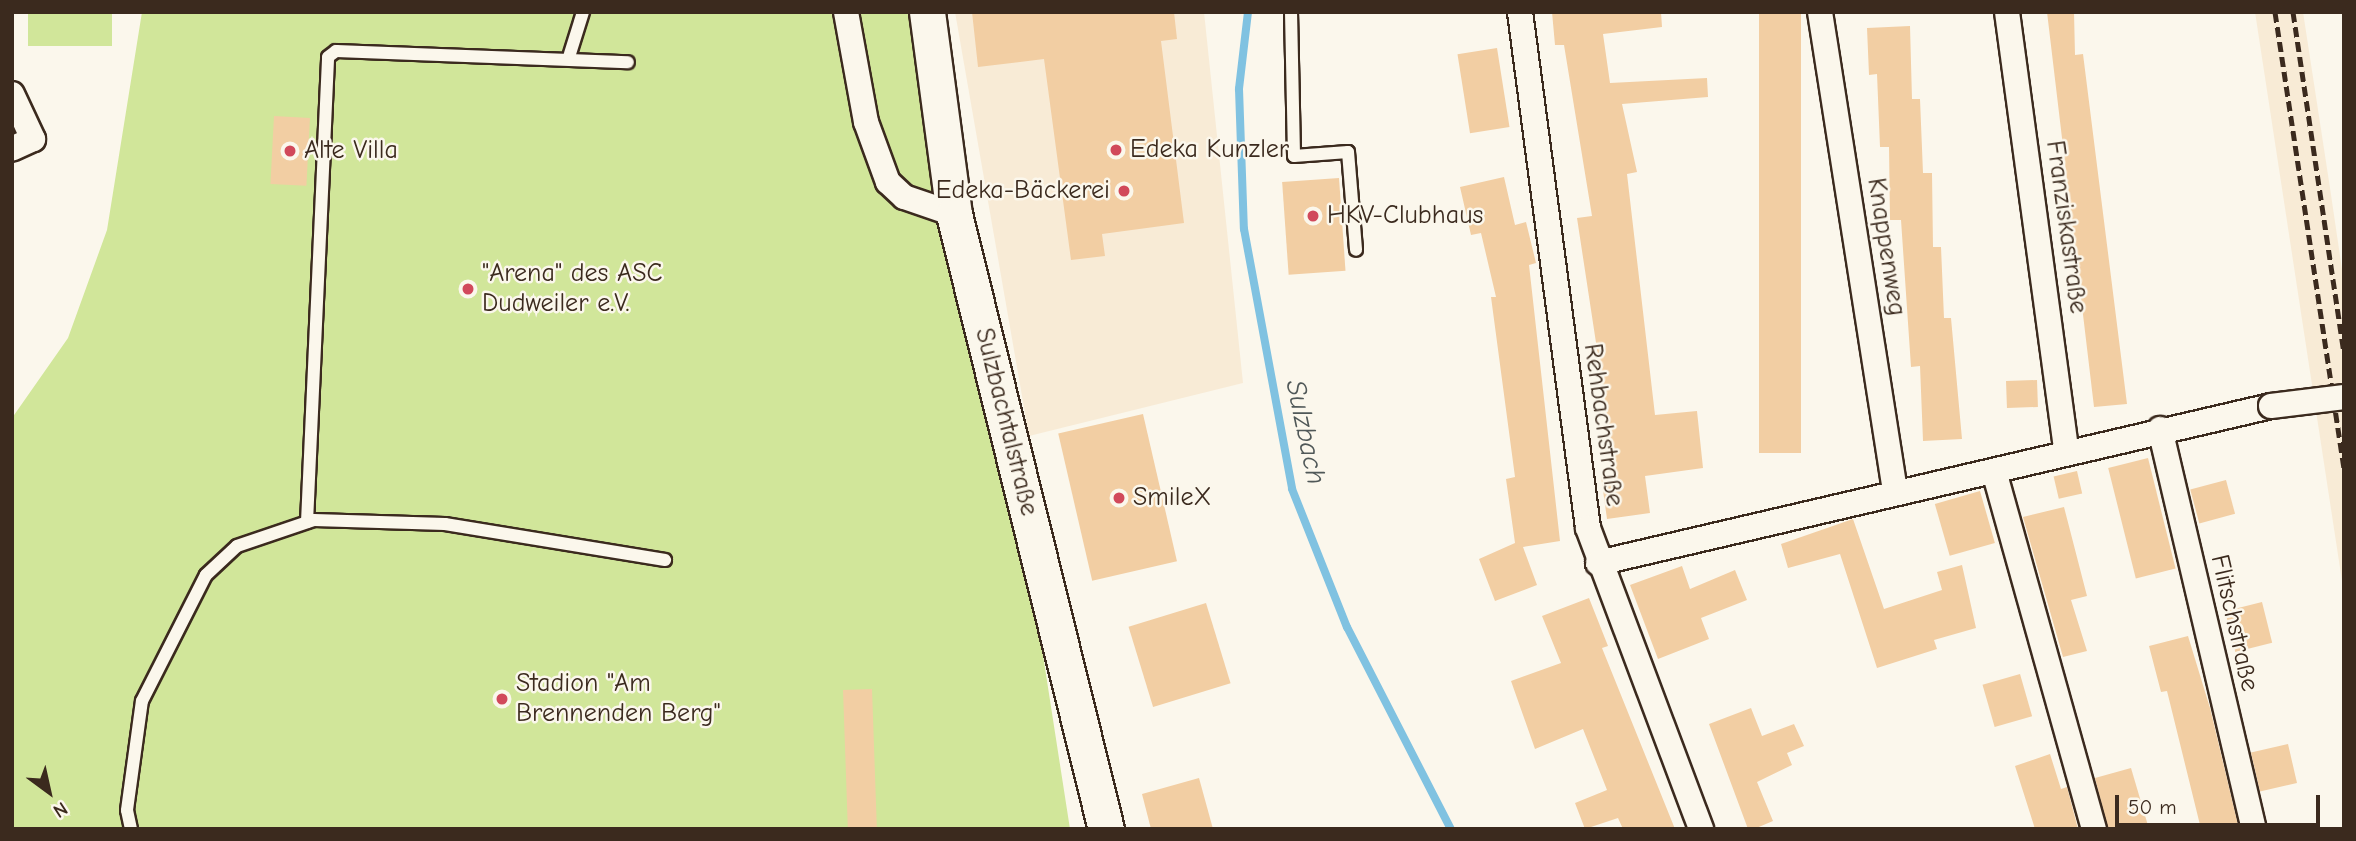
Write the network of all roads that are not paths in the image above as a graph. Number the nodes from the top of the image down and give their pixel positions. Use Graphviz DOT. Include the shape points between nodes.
graph roads {
  1 [pos="583,12"];
  2 [pos="846,12"];
  3 [pos="927,12"];
  4 [pos="1291,12"];
  5 [pos="1520,12"];
  6 [pos="1820,12"];
  7 [pos="2007,12"];
  8 [pos="569,57"];
  9 [pos="628,62"];
  10 [pos="12,94"];
  11 [pos="23,144"];
  12 [pos="954,214"];
  13 [pos="1356,250"];
  14 [pos="2344,397"];
  15 [pos="2160,429"];
  16 [pos="2066,450"];
  17 [pos="1994,471"];
  18 [pos="1895,491"];
  19 [pos="307,522"];
  20 [pos="665,560"];
  21 [pos="1598,563"];
  22 [pos="131,829"];
  23 [pos="1106,829"];
  24 [pos="1701,829"];
  25 [pos="2094,829"];
  26 [pos="2254,829"];
  1 -- 8 [label="lane"];
  2 -- 12 [label="street" via="866,122 888,182 904,197"];
  3 -- 12 [label="main road, Sulzbachtalstraße"];
  4 -- 13 [label="lane" via="1294,156 1348,152"];
  5 -- 21 [label="street, Rehbachstraße" via="1577,476"];
  6 -- 18 [label="street, Knappenweg"];
  7 -- 16 [label="street, Franziskastraße"];
  8 -- 9 [label="lane"];
  8 -- 19 [label="lane" via="336,51 328,57"];
  10 -- 11 [label="street"];
  12 -- 23 [label="main road, Sulzbachtalstraße"];
  14 -- 15 [label="street, bridge" via="2271,406"];
  15 -- 16 [label="street"];
  15 -- 26 [label="street, Flitschstraße"];
  16 -- 17 [label="street"];
  17 -- 18 [label="street"];
  17 -- 25 [label="street"];
  18 -- 21 [label="street"];
  19 -- 20 [label="lane" via="445,524"];
  19 -- 22 [label="lane" via="237,547 206,575 142,701 127,810"];
  21 -- 24 [label="street, Rehbachstraße"];
}
